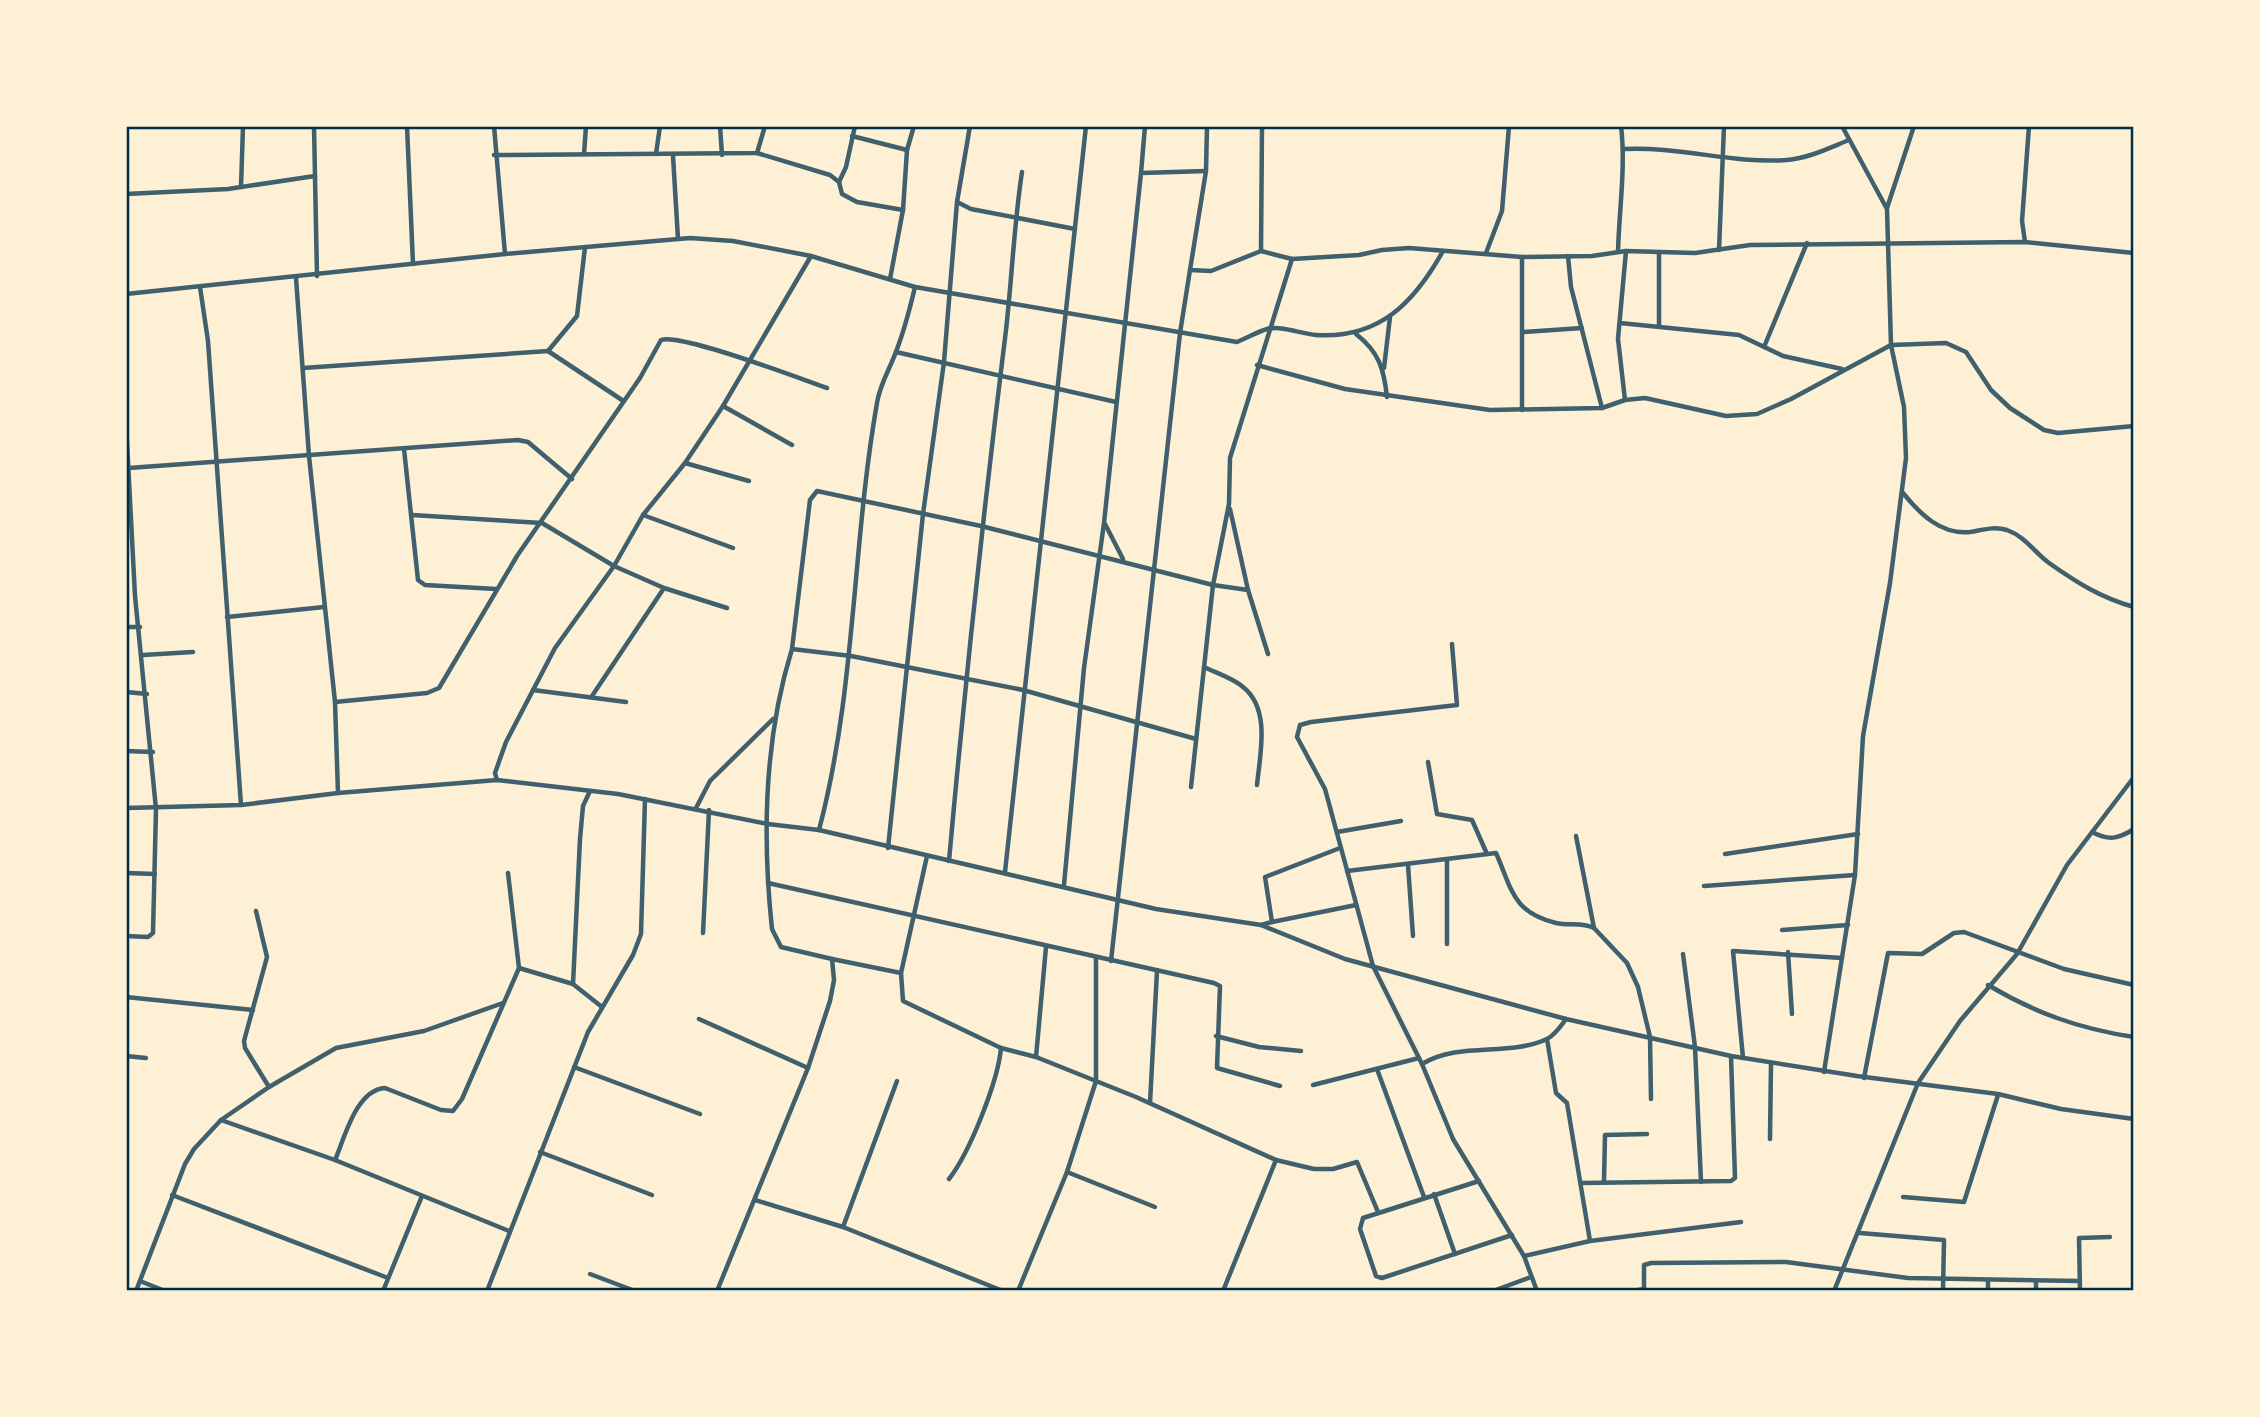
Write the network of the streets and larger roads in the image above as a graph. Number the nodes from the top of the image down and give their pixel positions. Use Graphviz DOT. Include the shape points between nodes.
graph roads {
  1 [pos="145,126"];
  2 [pos="243,126"];
  3 [pos="314,126"];
  4 [pos="407,126"];
  5 [pos="494,126"];
  6 [pos="586,126"];
  7 [pos="660,126"];
  8 [pos="720,126"];
  9 [pos="765,126"];
  10 [pos="855,126"];
  11 [pos="914,126"];
  12 [pos="970,126"];
  13 [pos="1086,126"];
  14 [pos="1145,126"];
  15 [pos="1207,126"];
  16 [pos="1262,126"];
  17 [pos="1509,126"];
  18 [pos="1621,126"];
  19 [pos="1724,126"];
  20 [pos="1842,126"];
  21 [pos="1914,126"];
  22 [pos="2029,126"];
  23 [pos="126,127"];
  24 [pos="852,136"];
  25 [pos="1849,141"];
  26 [pos="1624,149"];
  27 [pos="907,150"];
  28 [pos="757,153"];
  29 [pos="656,154"];
  30 [pos="495,155"];
  31 [pos="584,155"];
  32 [pos="722,155"];
  33 [pos="673,156"];
  34 [pos="1721,158"];
  35 [pos="1206,171"];
  36 [pos="1022,172"];
  37 [pos="1141,173"];
  38 [pos="315,176"];
  39 [pos="839,182"];
  40 [pos="241,187"];
  41 [pos="126,194"];
  42 [pos="957,202"];
  43 [pos="903,209"];
  44 [pos="1886,209"];
  45 [pos="1015,217"];
  46 [pos="1075,229"];
  47 [pos="678,239"];
  48 [pos="1888,242"];
  49 [pos="2025,242"];
  50 [pos="1807,243"];
  51 [pos="585,247"];
  52 [pos="1718,250"];
  53 [pos="1261,251"];
  54 [pos="1443,251"];
  55 [pos="1626,251"];
  56 [pos="1618,252"];
  57 [pos="1659,252"];
  58 [pos="2134,253"];
  59 [pos="505,254"];
  60 [pos="1486,254"];
  61 [pos="811,256"];
  62 [pos="1568,256"];
  63 [pos="1522,257"];
  64 [pos="1292,259"];
  65 [pos="413,264"];
  66 [pos="1190,270"];
  67 [pos="317,275"];
  68 [pos="296,278"];
  69 [pos="890,279"];
  70 [pos="909,286"];
  71 [pos="200,287"];
  72 [pos="950,292"];
  73 [pos="126,294"];
  74 [pos="1009,303"];
  75 [pos="1067,312"];
  76 [pos="1390,317"];
  77 [pos="1125,322"];
  78 [pos="1620,323"];
  79 [pos="1658,327"];
  80 [pos="1270,328"];
  81 [pos="1582,328"];
  82 [pos="1523,332"];
  83 [pos="1180,333"];
  84 [pos="1356,334"];
  85 [pos="1891,345"];
  86 [pos="1764,347"];
  87 [pos="548,351"];
  88 [pos="896,352"];
  89 [pos="750,360"];
  90 [pos="944,362"];
  91 [pos="1257,365"];
  92 [pos="303,368"];
  93 [pos="1384,369"];
  94 [pos="1842,369"];
  95 [pos="1000,375"];
  96 [pos="827,388"];
  97 [pos="1059,389"];
  98 [pos="1387,397"];
  99 [pos="622,400"];
  100 [pos="1625,400"];
  101 [pos="1116,402"];
  102 [pos="723,406"];
  103 [pos="1602,408"];
  104 [pos="1522,411"];
  105 [pos="126,423"];
  106 [pos="2134,426"];
  107 [pos="792,445"];
  108 [pos="404,449"];
  109 [pos="309,456"];
  110 [pos="215,463"];
  111 [pos="685,463"];
  112 [pos="129,468"];
  113 [pos="127,475"];
  114 [pos="572,479"];
  115 [pos="750,481"];
  116 [pos="1903,493"];
  117 [pos="863,501"];
  118 [pos="1229,505"];
  119 [pos="923,514"];
  120 [pos="643,515"];
  121 [pos="412,516"];
  122 [pos="542,523"];
  123 [pos="1104,523"];
  124 [pos="981,526"];
  125 [pos="1041,540"];
  126 [pos="733,548"];
  127 [pos="1100,555"];
  128 [pos="1123,560"];
  129 [pos="614,566"];
  130 [pos="1154,570"];
  131 [pos="1213,585"];
  132 [pos="664,588"];
  133 [pos="496,589"];
  134 [pos="1248,590"];
  135 [pos="324,607"];
  136 [pos="2134,607"];
  137 [pos="727,608"];
  138 [pos="227,617"];
  139 [pos="126,627"];
  140 [pos="139,627"];
  141 [pos="1452,643"];
  142 [pos="792,649"];
  143 [pos="193,652"];
  144 [pos="1268,654"];
  145 [pos="143,655"];
  146 [pos="851,656"];
  147 [pos="907,667"];
  148 [pos="1204,667"];
  149 [pos="965,678"];
  150 [pos="533,690"];
  151 [pos="1023,690"];
  152 [pos="126,692"];
  153 [pos="147,694"];
  154 [pos="592,696"];
  155 [pos="335,702"];
  156 [pos="626,702"];
  157 [pos="1081,707"];
  158 [pos="774,719"];
  159 [pos="1137,721"];
  160 [pos="1196,739"];
  161 [pos="126,751"];
  162 [pos="153,752"];
  163 [pos="1428,762"];
  164 [pos="2134,777"];
  165 [pos="497,780"];
  166 [pos="1257,785"];
  167 [pos="1191,787"];
  168 [pos="590,791"];
  169 [pos="338,793"];
  170 [pos="645,799"];
  171 [pos="241,805"];
  172 [pos="126,808"];
  173 [pos="696,808"];
  174 [pos="156,809"];
  175 [pos="709,810"];
  176 [pos="1401,821"];
  177 [pos="768,824"];
  178 [pos="2134,829"];
  179 [pos="819,830"];
  180 [pos="1337,832"];
  181 [pos="2092,832"];
  182 [pos="1858,834"];
  183 [pos="1576,836"];
  184 [pos="888,848"];
  185 [pos="1340,848"];
  186 [pos="1487,854"];
  187 [pos="1725,854"];
  188 [pos="927,856"];
  189 [pos="1447,860"];
  190 [pos="949,861"];
  191 [pos="1408,865"];
  192 [pos="1005,872"];
  193 [pos="1347,872"];
  194 [pos="126,873"];
  195 [pos="508,873"];
  196 [pos="155,874"];
  197 [pos="1855,875"];
  198 [pos="768,883"];
  199 [pos="1064,885"];
  200 [pos="1704,886"];
  201 [pos="1118,899"];
  202 [pos="1356,905"];
  203 [pos="256,911"];
  204 [pos="915,916"];
  205 [pos="1272,922"];
  206 [pos="1261,925"];
  207 [pos="1848,925"];
  208 [pos="1594,928"];
  209 [pos="1782,930"];
  210 [pos="703,933"];
  211 [pos="126,936"];
  212 [pos="1413,936"];
  213 [pos="1447,944"];
  214 [pos="1046,946"];
  215 [pos="1788,952"];
  216 [pos="1683,954"];
  217 [pos="2017,954"];
  218 [pos="1096,958"];
  219 [pos="1842,958"];
  220 [pos="832,959"];
  221 [pos="1111,961"];
  222 [pos="1373,966"];
  223 [pos="519,968"];
  224 [pos="1157,971"];
  225 [pos="901,973"];
  226 [pos="573,984"];
  227 [pos="1988,985"];
  228 [pos="2134,985"];
  229 [pos="126,997"];
  230 [pos="503,1003"];
  231 [pos="602,1007"];
  232 [pos="253,1010"];
  233 [pos="1792,1014"];
  234 [pos="699,1019"];
  235 [pos="1566,1019"];
  236 [pos="1216,1036"];
  237 [pos="1650,1037"];
  238 [pos="2134,1037"];
  239 [pos="1546,1039"];
  240 [pos="1695,1047"];
  241 [pos="1001,1048"];
  242 [pos="1301,1051"];
  243 [pos="126,1056"];
  244 [pos="1731,1056"];
  245 [pos="1036,1057"];
  246 [pos="146,1058"];
  247 [pos="1419,1058"];
  248 [pos="1743,1058"];
  249 [pos="1772,1063"];
  250 [pos="1422,1064"];
  251 [pos="573,1067"];
  252 [pos="808,1068"];
  253 [pos="1377,1069"];
  254 [pos="1824,1072"];
  255 [pos="1864,1077"];
  256 [pos="897,1081"];
  257 [pos="1096,1081"];
  258 [pos="1918,1083"];
  259 [pos="1313,1085"];
  260 [pos="1280,1086"];
  261 [pos="268,1087"];
  262 [pos="1998,1094"];
  263 [pos="1651,1099"];
  264 [pos="1150,1103"];
  265 [pos="701,1114"];
  266 [pos="2134,1119"];
  267 [pos="221,1120"];
  268 [pos="1647,1134"];
  269 [pos="1770,1139"];
  270 [pos="540,1152"];
  271 [pos="335,1160"];
  272 [pos="1276,1160"];
  273 [pos="1067,1172"];
  274 [pos="949,1178"];
  275 [pos="1479,1181"];
  276 [pos="1604,1181"];
  277 [pos="1701,1182"];
  278 [pos="1581,1183"];
  279 [pos="1434,1194"];
  280 [pos="172,1195"];
  281 [pos="652,1195"];
  282 [pos="422,1196"];
  283 [pos="1424,1198"];
  284 [pos="1903,1198"];
  285 [pos="755,1200"];
  286 [pos="1155,1207"];
  287 [pos="1377,1212"];
  288 [pos="1741,1222"];
  289 [pos="843,1227"];
  290 [pos="509,1231"];
  291 [pos="1860,1233"];
  292 [pos="1512,1236"];
  293 [pos="2110,1237"];
  294 [pos="1590,1241"];
  295 [pos="1455,1254"];
  296 [pos="1524,1256"];
  297 [pos="1845,1269"];
  298 [pos="590,1274"];
  299 [pos="1531,1277"];
  300 [pos="388,1278"];
  301 [pos="1942,1280"];
  302 [pos="1988,1280"];
  303 [pos="140,1281"];
  304 [pos="2036,1281"];
  305 [pos="2080,1281"];
  306 [pos="136,1291"];
  307 [pos="165,1291"];
  308 [pos="383,1291"];
  309 [pos="487,1291"];
  310 [pos="635,1291"];
  311 [pos="717,1291"];
  312 [pos="1003,1291"];
  313 [pos="1018,1291"];
  314 [pos="1223,1291"];
  315 [pos="1493,1291"];
  316 [pos="1537,1291"];
  317 [pos="1633,1291"];
  318 [pos="1834,1291"];
  319 [pos="1943,1291"];
  320 [pos="1989,1291"];
  321 [pos="2036,1291"];
  322 [pos="2080,1291"];
  1 -- 23 [label="street"];
  2 -- 40 [label="street"];
  3 -- 38 [label="street"];
  4 -- 65 [label="street"];
  5 -- 30 [label="street"];
  6 -- 31 [label="street"];
  7 -- 29 [label="street"];
  8 -- 32 [label="street"];
  9 -- 28 [label="street"];
  10 -- 24 [label="street"];
  11 -- 27 [label="street"];
  12 -- 42 [label="street"];
  13 -- 46 [label="street"];
  14 -- 37 [label="street"];
  15 -- 35 [label="street"];
  16 -- 53 [label="street"];
  17 -- 60 [label="street" via="1502,211"];
  18 -- 26 [label="street"];
  19 -- 34 [label="street"];
  20 -- 25 [label="street"];
  21 -- 44 [label="street"];
  22 -- 49 [label="street" via="2022,221"];
  24 -- 27 [label="street"];
  24 -- 39 [label="street"];
  25 -- 34 [label="street" via="1789,159"];
  25 -- 44 [label="street"];
  26 -- 34 [label="street"];
  26 -- 56 [label="street"];
  27 -- 43 [label="street"];
  28 -- 32 [label="street"];
  28 -- 39 [label="street" via="830,175"];
  29 -- 31 [label="street"];
  29 -- 33 [label="street"];
  30 -- 31 [label="street"];
  30 -- 59 [label="street"];
  32 -- 33 [label="street"];
  33 -- 47 [label="street"];
  34 -- 52 [label="street"];
  35 -- 37 [label="street"];
  35 -- 66 [label="street"];
  36 -- 45 [label="street"];
  37 -- 77 [label="street"];
  38 -- 40 [label="street"];
  38 -- 67 [label="street"];
  39 -- 43 [label="street" via="842,194 857,202"];
  40 -- 41 [label="street"];
  42 -- 45 [label="street"];
  42 -- 72 [label="street"];
  43 -- 69 [label="street"];
  44 -- 48 [label="street"];
  45 -- 46 [label="street"];
  45 -- 74 [label="street"];
  46 -- 75 [label="street"];
  47 -- 51 [label="street"];
  47 -- 61 [label="street" via="733,241"];
  48 -- 49 [label="street"];
  48 -- 50 [label="street"];
  48 -- 85 [label="street"];
  49 -- 58 [label="street"];
  50 -- 52 [label="street"];
  50 -- 86 [label="street"];
  51 -- 59 [label="street"];
  51 -- 87 [label="street" via="577,316"];
  52 -- 57 [label="street"];
  53 -- 64 [label="street"];
  53 -- 66 [label="street" via="1211,271"];
  54 -- 60 [label="street"];
  54 -- 64 [label="street" via="1409,248"];
  54 -- 76 [label="street" via="1429,275"];
  55 -- 56 [label="street"];
  55 -- 57 [label="street"];
  55 -- 78 [label="street"];
  56 -- 62 [label="street"];
  57 -- 79 [label="street"];
  59 -- 65 [label="street"];
  60 -- 63 [label="street"];
  61 -- 69 [label="street"];
  61 -- 89 [label="street"];
  62 -- 63 [label="street"];
  62 -- 81 [label="street"];
  63 -- 82 [label="street"];
  64 -- 80 [label="street"];
  65 -- 67 [label="street"];
  66 -- 83 [label="street"];
  67 -- 68 [label="street"];
  68 -- 71 [label="street"];
  68 -- 92 [label="street"];
  69 -- 70 [label="street"];
  70 -- 72 [label="street"];
  70 -- 88 [label="street"];
  71 -- 73 [label="street"];
  71 -- 110 [label="street"];
  72 -- 74 [label="street"];
  72 -- 90 [label="street"];
  74 -- 75 [label="street"];
  74 -- 95 [label="street"];
  75 -- 77 [label="street"];
  75 -- 97 [label="street"];
  76 -- 84 [label="street"];
  76 -- 93 [label="street"];
  77 -- 83 [label="street"];
  77 -- 101 [label="street"];
  78 -- 79 [label="street"];
  78 -- 100 [label="street"];
  79 -- 86 [label="street" via="1739,335"];
  80 -- 83 [label="street" via="1237,342"];
  80 -- 84 [label="street" via="1316,335"];
  80 -- 91 [label="street"];
  81 -- 82 [label="street"];
  81 -- 103 [label="street"];
  82 -- 104 [label="street"];
  83 -- 130 [label="street"];
  84 -- 93 [label="street" via="1377,354"];
  85 -- 94 [label="street"];
  85 -- 106 [label="street" via="1956,345 1966,352 1991,390 2044,430 2058,433"];
  85 -- 116 [label="street" via="1904,407"];
  86 -- 94 [label="street" via="1783,356"];
  87 -- 92 [label="street"];
  87 -- 99 [label="street"];
  88 -- 90 [label="street"];
  88 -- 117 [label="street" via="877,401"];
  89 -- 96 [label="street"];
  89 -- 99 [label="street" via="665,338"];
  89 -- 102 [label="street"];
  90 -- 95 [label="street"];
  90 -- 119 [label="street"];
  91 -- 98 [label="street" via="1322,385"];
  91 -- 118 [label="street" via="1230,458"];
  92 -- 109 [label="street"];
  93 -- 98 [label="street"];
  94 -- 100 [label="street" via="1816,387 1757,414 1726,416 1645,398"];
  95 -- 97 [label="street"];
  95 -- 124 [label="street"];
  97 -- 101 [label="street"];
  97 -- 125 [label="street"];
  98 -- 104 [label="street"];
  99 -- 114 [label="street"];
  100 -- 103 [label="street"];
  101 -- 123 [label="street"];
  102 -- 107 [label="street"];
  102 -- 111 [label="street"];
  103 -- 104 [label="street"];
  105 -- 112 [label="street"];
  108 -- 109 [label="street"];
  108 -- 114 [label="street" via="528,442"];
  108 -- 121 [label="street"];
  109 -- 110 [label="street"];
  109 -- 135 [label="street"];
  110 -- 112 [label="street"];
  110 -- 138 [label="street"];
  111 -- 115 [label="street"];
  111 -- 120 [label="street"];
  112 -- 113 [label="street"];
  113 -- 140 [label="street"];
  114 -- 122 [label="street"];
  116 -- 136 [label="street" via="1934,523 1953,531 2005,530 2090,591"];
  116 -- 182 [label="street" via="1863,736"];
  117 -- 119 [label="street"];
  117 -- 142 [label="street" via="817,491 810,500"];
  117 -- 146 [label="street"];
  118 -- 131 [label="street"];
  118 -- 134 [label="street"];
  119 -- 124 [label="street"];
  119 -- 147 [label="street"];
  120 -- 126 [label="street"];
  120 -- 129 [label="street"];
  121 -- 122 [label="street"];
  121 -- 133 [label="street" via="418,580 425,585"];
  122 -- 129 [label="street"];
  122 -- 133 [label="street"];
  123 -- 127 [label="street"];
  123 -- 128 [label="street"];
  124 -- 125 [label="street"];
  124 -- 149 [label="street"];
  125 -- 127 [label="street"];
  125 -- 151 [label="street"];
  127 -- 128 [label="street"];
  127 -- 157 [label="street"];
  128 -- 130 [label="street"];
  129 -- 132 [label="street"];
  129 -- 150 [label="street" via="555,649"];
  130 -- 131 [label="street"];
  130 -- 159 [label="street"];
  131 -- 134 [label="street"];
  131 -- 148 [label="street"];
  132 -- 137 [label="street"];
  132 -- 154 [label="street"];
  133 -- 155 [label="street" via="439,688 427,694"];
  134 -- 144 [label="street"];
  135 -- 138 [label="street"];
  135 -- 155 [label="street"];
  138 -- 171 [label="street"];
  139 -- 140 [label="street"];
  140 -- 145 [label="street"];
  141 -- 180 [label="street" via="1457,705 1300,724 1297,737 1325,789"];
  142 -- 146 [label="street"];
  142 -- 158 [label="street"];
  143 -- 145 [label="street"];
  145 -- 153 [label="street"];
  146 -- 147 [label="street"];
  146 -- 179 [label="street"];
  147 -- 149 [label="street"];
  147 -- 184 [label="street"];
  148 -- 160 [label="street"];
  148 -- 166 [label="street" via="1242,685 1255,698 1261,718"];
  149 -- 151 [label="street"];
  149 -- 190 [label="street"];
  150 -- 154 [label="street"];
  150 -- 165 [label="street" via="506,742 495,773"];
  151 -- 157 [label="street"];
  151 -- 192 [label="street"];
  152 -- 153 [label="street"];
  153 -- 162 [label="street"];
  154 -- 156 [label="street"];
  155 -- 169 [label="street"];
  157 -- 159 [label="street"];
  157 -- 199 [label="street"];
  158 -- 173 [label="street" via="710,782"];
  158 -- 177 [label="street"];
  159 -- 160 [label="street"];
  159 -- 201 [label="street"];
  160 -- 167 [label="street"];
  161 -- 162 [label="street"];
  162 -- 174 [label="street"];
  163 -- 186 [label="street" via="1437,814 1472,820"];
  164 -- 181 [label="street"];
  165 -- 168 [label="street"];
  165 -- 169 [label="street"];
  168 -- 170 [label="street"];
  168 -- 226 [label="street" via="583,806 580,839"];
  169 -- 171 [label="street"];
  170 -- 173 [label="street"];
  170 -- 231 [label="street" via="641,934"];
  171 -- 174 [label="street"];
  172 -- 174 [label="street"];
  173 -- 175 [label="street"];
  174 -- 196 [label="street"];
  175 -- 177 [label="street"];
  175 -- 210 [label="street"];
  176 -- 180 [label="street"];
  177 -- 179 [label="street"];
  177 -- 198 [label="street"];
  178 -- 181 [label="street" via="2110,839"];
  179 -- 184 [label="street"];
  180 -- 185 [label="street"];
  181 -- 217 [label="street" via="2067,865"];
  182 -- 187 [label="street"];
  182 -- 197 [label="street"];
  183 -- 208 [label="street"];
  184 -- 188 [label="street"];
  185 -- 193 [label="street"];
  185 -- 205 [label="street" via="1265,877"];
  186 -- 189 [label="street"];
  186 -- 208 [label="street" via="1496,853 1508,889 1532,915"];
  188 -- 190 [label="street"];
  188 -- 204 [label="street"];
  189 -- 191 [label="street"];
  189 -- 213 [label="street"];
  190 -- 192 [label="street"];
  191 -- 193 [label="street"];
  191 -- 212 [label="street"];
  192 -- 199 [label="street"];
  193 -- 202 [label="street"];
  194 -- 196 [label="street"];
  195 -- 223 [label="street"];
  196 -- 211 [label="street" via="153,933"];
  197 -- 200 [label="street"];
  197 -- 207 [label="street"];
  198 -- 204 [label="street"];
  198 -- 220 [label="street" via="772,929 781,947"];
  199 -- 201 [label="street"];
  201 -- 206 [label="street"];
  201 -- 221 [label="street"];
  202 -- 205 [label="street"];
  202 -- 222 [label="street"];
  203 -- 232 [label="street" via="268,957"];
  204 -- 214 [label="street"];
  204 -- 225 [label="street"];
  205 -- 206 [label="street"];
  206 -- 222 [label="street"];
  207 -- 209 [label="street"];
  207 -- 219 [label="street"];
  208 -- 237 [label="street" via="1627,963"];
  214 -- 218 [label="street"];
  214 -- 245 [label="street"];
  215 -- 219 [label="street"];
  215 -- 233 [label="street"];
  215 -- 248 [label="street" via="1733,951"];
  216 -- 240 [label="street"];
  217 -- 227 [label="street"];
  217 -- 228 [label="street" via="2105,981"];
  217 -- 255 [label="street" via="1964,932 1954,933 1923,954 1888,953"];
  218 -- 221 [label="street"];
  218 -- 257 [label="street"];
  219 -- 254 [label="street"];
  220 -- 225 [label="street"];
  220 -- 252 [label="street" via="830,1001"];
  221 -- 224 [label="street"];
  222 -- 235 [label="street"];
  222 -- 247 [label="street"];
  223 -- 226 [label="street"];
  223 -- 230 [label="street"];
  224 -- 236 [label="street" via="1220,986"];
  224 -- 264 [label="street"];
  225 -- 241 [label="street" via="903,1001"];
  226 -- 231 [label="street"];
  227 -- 238 [label="street" via="2053,1019"];
  227 -- 258 [label="street"];
  229 -- 232 [label="street"];
  230 -- 261 [label="street" via="424,1031 336,1048"];
  230 -- 271 [label="street" via="453,1111 376,1088 364,1096"];
  231 -- 251 [label="street"];
  232 -- 261 [label="street" via="245,1048"];
  234 -- 252 [label="street"];
  235 -- 237 [label="street"];
  235 -- 239 [label="street"];
  236 -- 242 [label="street"];
  236 -- 260 [label="street" via="1217,1068"];
  237 -- 240 [label="street"];
  237 -- 263 [label="street"];
  239 -- 250 [label="street" via="1458,1052"];
  239 -- 278 [label="street" via="1556,1093 1567,1103"];
  240 -- 244 [label="street"];
  240 -- 277 [label="street"];
  241 -- 245 [label="street"];
  241 -- 274 [label="street" via="993,1083 959,1166"];
  243 -- 246 [label="street"];
  244 -- 248 [label="street"];
  244 -- 277 [label="street" via="1735,1178"];
  245 -- 257 [label="street"];
  247 -- 250 [label="street"];
  247 -- 253 [label="street"];
  248 -- 249 [label="street"];
  249 -- 254 [label="street"];
  249 -- 269 [label="street"];
  250 -- 275 [label="street" via="1454,1139"];
  251 -- 265 [label="street"];
  251 -- 270 [label="street"];
  252 -- 285 [label="street"];
  253 -- 259 [label="street"];
  253 -- 283 [label="street"];
  254 -- 255 [label="street"];
  255 -- 258 [label="street"];
  256 -- 289 [label="street"];
  257 -- 264 [label="street"];
  257 -- 273 [label="street"];
  258 -- 262 [label="street"];
  258 -- 291 [label="street"];
  261 -- 267 [label="street"];
  262 -- 266 [label="street"];
  262 -- 284 [label="street" via="1964,1202"];
  264 -- 272 [label="street"];
  267 -- 271 [label="street"];
  267 -- 280 [label="street" via="194,1149"];
  268 -- 276 [label="street" via="1605,1135"];
  270 -- 281 [label="street"];
  270 -- 290 [label="street"];
  271 -- 282 [label="street"];
  272 -- 287 [label="street" via="1314,1169 1357,1161"];
  272 -- 314 [label="street"];
  273 -- 286 [label="street"];
  273 -- 313 [label="street"];
  275 -- 279 [label="street"];
  275 -- 292 [label="street"];
  276 -- 277 [label="street"];
  276 -- 278 [label="street"];
  278 -- 294 [label="street"];
  279 -- 283 [label="street"];
  279 -- 295 [label="street"];
  280 -- 300 [label="street"];
  280 -- 303 [label="street"];
  282 -- 290 [label="street"];
  282 -- 300 [label="street"];
  283 -- 287 [label="street"];
  285 -- 289 [label="street"];
  285 -- 311 [label="street"];
  287 -- 295 [label="street" via="1359,1223 1376,1276 1382,1278"];
  288 -- 294 [label="street"];
  289 -- 312 [label="street"];
  290 -- 309 [label="street"];
  291 -- 297 [label="street"];
  291 -- 301 [label="street" via="1944,1240"];
  292 -- 295 [label="street"];
  292 -- 296 [label="street"];
  293 -- 305 [label="street" via="2079,1238"];
  294 -- 296 [label="street"];
  296 -- 299 [label="street"];
  297 -- 301 [label="street"];
  297 -- 317 [label="street" via="1786,1262 1645,1263 1646,1287"];
  297 -- 318 [label="street"];
  298 -- 310 [label="street"];
  299 -- 315 [label="street"];
  299 -- 316 [label="street"];
  300 -- 308 [label="street"];
  301 -- 302 [label="street"];
  301 -- 319 [label="street"];
  302 -- 304 [label="street"];
  302 -- 320 [label="street"];
  303 -- 306 [label="street"];
  303 -- 307 [label="street"];
  304 -- 305 [label="street"];
  304 -- 321 [label="street"];
  305 -- 322 [label="street"];
}
